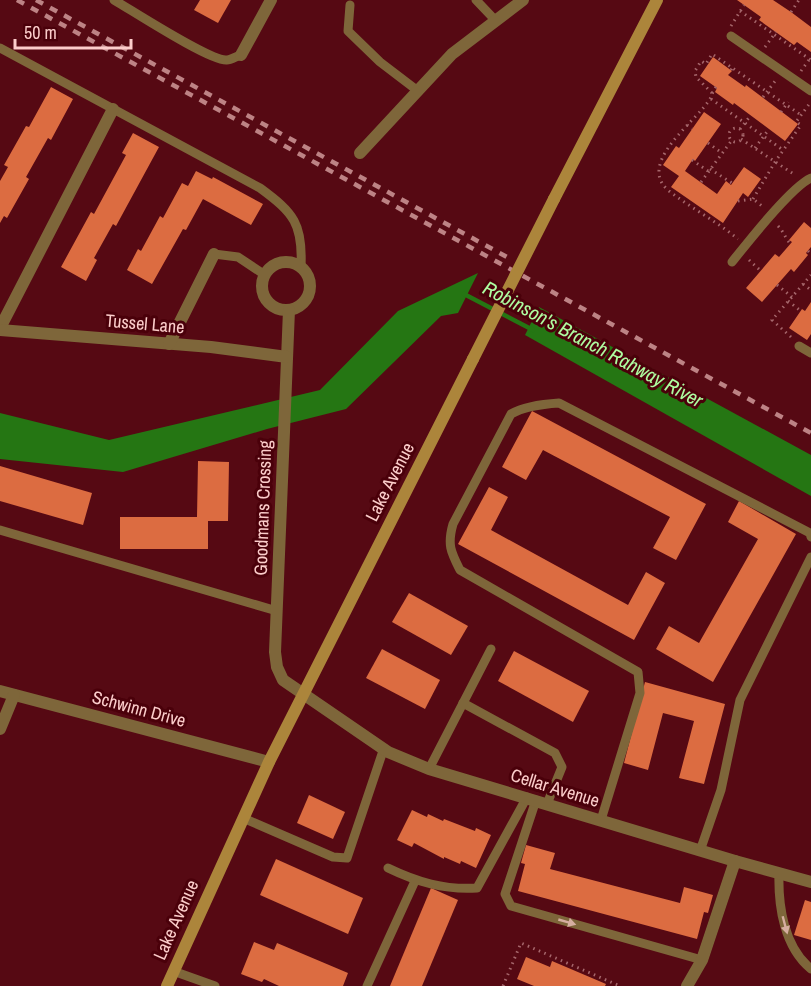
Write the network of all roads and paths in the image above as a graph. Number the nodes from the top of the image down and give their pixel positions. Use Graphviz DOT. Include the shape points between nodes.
graph roads {
  1 [pos="114,0"];
  2 [pos="271,0"];
  3 [pos="476,0"];
  4 [pos="523,0"];
  5 [pos="657,0"];
  6 [pos="799,0"];
  7 [pos="350,5"];
  8 [pos="744,5"];
  9 [pos="740,11"];
  10 [pos="790,12"];
  11 [pos="496,21"];
  12 [pos="775,33"];
  13 [pos="730,36"];
  14 [pos="0,48"];
  15 [pos="241,55"];
  16 [pos="759,56"];
  17 [pos="810,59"];
  18 [pos="782,71"];
  19 [pos="794,80"];
  20 [pos="716,87"];
  21 [pos="418,91"];
  22 [pos="811,91"];
  23 [pos="767,92"];
  24 [pos="712,93"];
  25 [pos="764,97"];
  26 [pos="711,99"];
  27 [pos="811,101"];
  28 [pos="787,104"];
  29 [pos="113,109"];
  30 [pos="781,112"];
  31 [pos="751,115"];
  32 [pos="801,115"];
  33 [pos="745,123"];
  34 [pos="687,125"];
  35 [pos="692,129"];
  36 [pos="740,129"];
  37 [pos="769,129"];
  38 [pos="764,136"];
  39 [pos="741,139"];
  40 [pos="732,140"];
  41 [pos="708,143"];
  42 [pos="755,148"];
  43 [pos="783,150"];
  44 [pos="360,153"];
  45 [pos="722,153"];
  46 [pos="692,160"];
  47 [pos="775,162"];
  48 [pos="709,171"];
  49 [pos="808,179"];
  50 [pos="701,182"];
  51 [pos="732,183"];
  52 [pos="753,199"];
  53 [pos="738,201"];
  54 [pos="771,217"];
  55 [pos="790,243"];
  56 [pos="743,249"];
  57 [pos="214,254"];
  58 [pos="732,262"];
  59 [pos="301,267"];
  60 [pos="761,271"];
  61 [pos="265,275"];
  62 [pos="811,275"];
  63 [pos="803,284"];
  64 [pos="777,285"];
  65 [pos="811,290"];
  66 [pos="792,297"];
  67 [pos="788,301"];
  68 [pos="290,309"];
  69 [pos="801,311"];
  70 [pos="0,329"];
  71 [pos="169,344"];
  72 [pos="799,345"];
  73 [pos="811,353"];
  74 [pos="287,357"];
  75 [pos="0,530"];
  76 [pos="811,537"];
  77 [pos="811,557"];
  78 [pos="277,611"];
  79 [pos="491,649"];
  80 [pos="0,690"];
  81 [pos="14,695"];
  82 [pos="304,695"];
  83 [pos="463,703"];
  84 [pos="0,729"];
  85 [pos="384,748"];
  86 [pos="269,762"];
  87 [pos="429,769"];
  88 [pos="537,800"];
  89 [pos="243,818"];
  90 [pos="601,820"];
  91 [pos="700,851"];
  92 [pos="735,861"];
  93 [pos="388,868"];
  94 [pos="779,873"];
  95 [pos="415,881"];
  96 [pos="811,882"];
  97 [pos="702,960"];
  98 [pos="811,969"];
  99 [pos="173,971"];
  100 [pos="167,986"];
  101 [pos="215,986"];
  102 [pos="367,986"];
  103 [pos="503,986"];
  104 [pos="620,986"];
  105 [pos="687,986"];
  1 -- 15 [label="lane" via="218,58 227,60"];
  2 -- 15 [label="street"];
  3 -- 11 [label="lane"];
  4 -- 11 [label="street"];
  5 -- 82 [label="main road, Lake Avenue, bridge"];
  6 -- 10 [label="path"];
  7 -- 21 [label="lane" via="348,31 380,63"];
  8 -- 9 [label="path"];
  9 -- 12 [label="path"];
  9 -- 13 [label="path" via="731,25"];
  11 -- 21 [label="street" via="452,54"];
  12 -- 16 [label="path"];
  12 -- 17 [label="path"];
  13 -- 16 [label="lane"];
  14 -- 29 [label="lane"];
  16 -- 18 [label="lane"];
  17 -- 19 [label="path"];
  18 -- 19 [label="lane"];
  18 -- 23 [label="path"];
  19 -- 22 [label="lane"];
  20 -- 24 [label="path"];
  21 -- 44 [label="street"];
  23 -- 24 [label="path" via="712,54 695,71"];
  23 -- 25 [label="path"];
  23 -- 28 [label="path"];
  24 -- 26 [label="path"];
  26 -- 33 [label="path"];
  26 -- 34 [label="path"];
  27 -- 32 [label="path"];
  28 -- 30 [label="path"];
  28 -- 32 [label="path"];
  29 -- 59 [label="lane" via="260,188 280,203 294,219 302,242"];
  29 -- 70 [label="street"];
  31 -- 33 [label="path"];
  32 -- 43 [label="path" via="796,122 801,125"];
  33 -- 36 [label="path"];
  33 -- 38 [label="path"];
  34 -- 35 [label="path"];
  34 -- 56 [label="path" via="659,163 659,176 668,190 729,232"];
  36 -- 39 [label="path"];
  36 -- 40 [label="path" via="731,130"];
  37 -- 38 [label="path"];
  38 -- 42 [label="path"];
  38 -- 43 [label="path"];
  39 -- 40 [label="path"];
  39 -- 42 [label="path"];
  40 -- 45 [label="path"];
  41 -- 45 [label="path"];
  42 -- 47 [label="path"];
  43 -- 47 [label="path"];
  45 -- 48 [label="path"];
  46 -- 48 [label="path"];
  47 -- 49 [label="path"];
  47 -- 52 [label="path"];
  48 -- 50 [label="path"];
  48 -- 51 [label="path"];
  49 -- 54 [label="lane"];
  52 -- 53 [label="path"];
  52 -- 54 [label="path"];
  54 -- 55 [label="path"];
  54 -- 56 [label="lane"];
  56 -- 58 [label="lane"];
  56 -- 60 [label="path"];
  57 -- 61 [label="lane" via="238,257"];
  57 -- 71 [label="street"];
  59 -- 61 [label="street" via="285,262"];
  59 -- 68 [label="street" via="310,289 308,297"];
  61 -- 68 [label="street" via="265,297 276,307"];
  62 -- 63 [label="path"];
  63 -- 65 [label="path"];
  63 -- 66 [label="path"];
  64 -- 66 [label="path"];
  66 -- 67 [label="path"];
  67 -- 69 [label="path"];
  67 -- 72 [label="path" via="772,320"];
  68 -- 74 [label="street, Goodmans Crossing"];
  70 -- 71 [label="street, Tussel Lane"];
  71 -- 74 [label="street, Tussel Lane"];
  72 -- 73 [label="lane"];
  74 -- 78 [label="street, Goodmans Crossing"];
  75 -- 78 [label="lane"];
  76 -- 90 [label="lane" via="810,533 559,404 511,414 453,524 450,551 460,570 638,672 640,693"];
  77 -- 91 [label="lane" via="740,700 721,790"];
  78 -- 82 [label="street, Goodmans Crossing" via="277,668 283,680"];
  79 -- 83 [label="lane"];
  80 -- 81 [label="street, Schwinn Drive"];
  81 -- 84 [label="street"];
  81 -- 86 [label="street, Schwinn Drive"];
  82 -- 85 [label="street, Cellar Avenue"];
  82 -- 86 [label="main road, Lake Avenue"];
  83 -- 87 [label="lane"];
  83 -- 88 [label="lane" via="555,753 561,773"];
  85 -- 87 [label="street, Cellar Avenue"];
  85 -- 89 [label="lane" via="347,858 333,857"];
  86 -- 89 [label="main road, Lake Avenue"];
  87 -- 88 [label="street, Cellar Avenue"];
  88 -- 90 [label="street, Cellar Avenue"];
  88 -- 95 [label="lane" via="477,888 459,889"];
  88 -- 97 [label="lane, one-way" via="505,894 511,906"];
  89 -- 99 [label="main road, Lake Avenue"];
  90 -- 91 [label="street, Cellar Avenue"];
  91 -- 92 [label="street, Cellar Avenue"];
  92 -- 94 [label="street, Cellar Avenue"];
  92 -- 97 [label="street"];
  93 -- 95 [label="lane"];
  94 -- 96 [label="street, Cellar Avenue"];
  94 -- 98 [label="lane, one-way" via="778,896 791,944"];
  95 -- 102 [label="lane"];
  97 -- 105 [label="street"];
  99 -- 100 [label="main road, Lake Avenue"];
  99 -- 101 [label="lane"];
  103 -- 104 [label="path" via="521,943"];
}
